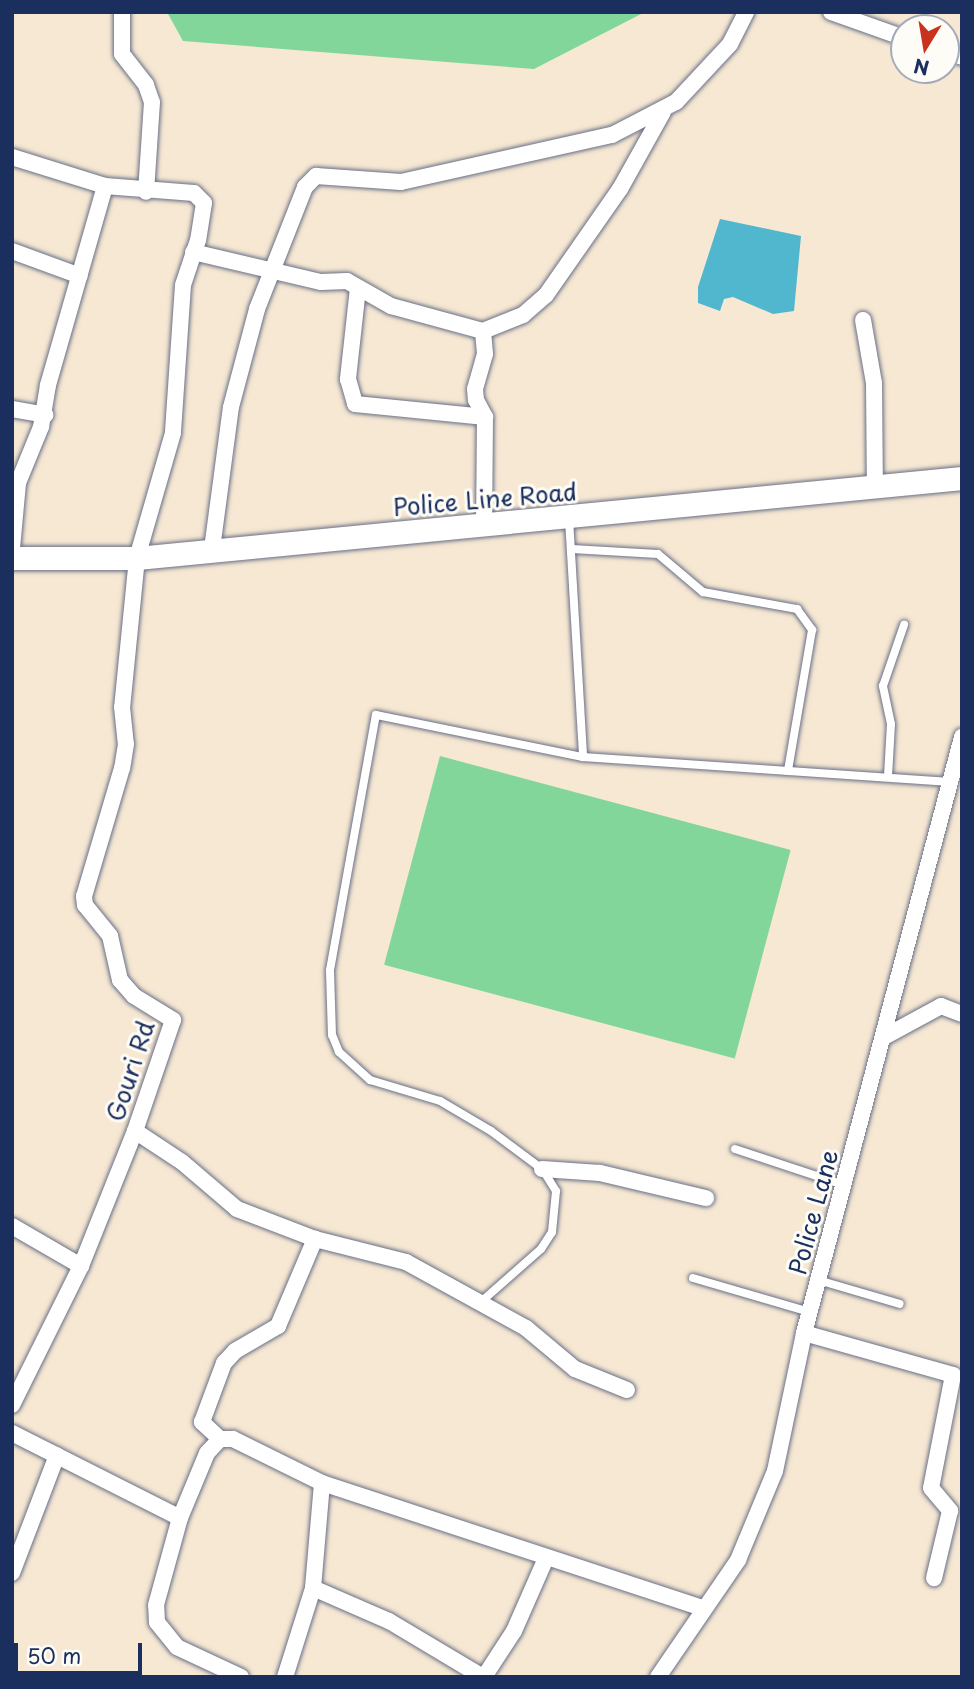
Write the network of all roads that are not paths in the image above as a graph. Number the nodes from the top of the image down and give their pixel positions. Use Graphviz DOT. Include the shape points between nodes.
graph roads {
  1 [pos="122,12"];
  2 [pos="746,12"];
  3 [pos="831,12"];
  4 [pos="890,33"];
  5 [pos="663,112"];
  6 [pos="12,158"];
  7 [pos="105,186"];
  8 [pos="146,192"];
  9 [pos="12,251"];
  10 [pos="193,252"];
  11 [pos="272,267"];
  12 [pos="80,276"];
  13 [pos="358,288"];
  14 [pos="863,320"];
  15 [pos="483,331"];
  16 [pos="12,409"];
  17 [pos="45,415"];
  18 [pos="485,417"];
  19 [pos="962,478"];
  20 [pos="875,490"];
  21 [pos="569,519"];
  22 [pos="484,526"];
  23 [pos="12,548"];
  24 [pos="212,549"];
  25 [pos="572,549"];
  26 [pos="12,558"];
  27 [pos="137,558"];
  28 [pos="904,625"];
  29 [pos="962,737"];
  30 [pos="583,757"];
  31 [pos="788,771"];
  32 [pos="888,776"];
  33 [pos="950,782"];
  34 [pos="962,1014"];
  35 [pos="884,1037"];
  36 [pos="135,1131"];
  37 [pos="735,1149"];
  38 [pos="542,1169"];
  39 [pos="844,1185"];
  40 [pos="706,1198"];
  41 [pos="12,1226"];
  42 [pos="314,1239"];
  43 [pos="81,1266"];
  44 [pos="693,1278"];
  45 [pos="818,1280"];
  46 [pos="482,1301"];
  47 [pos="900,1304"];
  48 [pos="809,1312"];
  49 [pos="804,1333"];
  50 [pos="627,1390"];
  51 [pos="12,1405"];
  52 [pos="12,1433"];
  53 [pos="220,1439"];
  54 [pos="57,1455"];
  55 [pos="322,1483"];
  56 [pos="180,1518"];
  57 [pos="546,1558"];
  58 [pos="12,1573"];
  59 [pos="934,1578"];
  60 [pos="313,1588"];
  61 [pos="702,1608"];
  62 [pos="241,1677"];
  63 [pos="285,1677"];
  64 [pos="484,1677"];
  65 [pos="658,1677"];
  1 -- 8 [label="street" via="122,54 146,85 152,102"];
  2 -- 5 [label="street" via="738,33 716,61"];
  3 -- 4 [label="street"];
  5 -- 11 [label="street" via="593,141 401,182 316,176 305,187"];
  5 -- 15 [label="street" via="620,189 546,295 523,315"];
  6 -- 7 [label="street"];
  7 -- 8 [label="street"];
  7 -- 12 [label="street"];
  8 -- 10 [label="street" via="201,197 202,225"];
  9 -- 12 [label="street"];
  10 -- 11 [label="street"];
  10 -- 27 [label="street" via="183,285 173,433"];
  11 -- 13 [label="street" via="321,282 346,281"];
  11 -- 24 [label="street" via="231,407"];
  12 -- 17 [label="street" via="48,385"];
  13 -- 15 [label="street" via="391,306"];
  13 -- 18 [label="street" via="348,379 355,404"];
  14 -- 20 [label="street" via="874,383"];
  15 -- 18 [label="street" via="486,343 476,400"];
  16 -- 17 [label="street"];
  17 -- 23 [label="street" via="18,483"];
  18 -- 22 [label="street"];
  19 -- 20 [label="street, Police Line Road"];
  20 -- 21 [label="street, Police Line Road"];
  21 -- 22 [label="street, Police Line Road"];
  21 -- 25 [label="lane"];
  22 -- 24 [label="street, Police Line Road"];
  24 -- 27 [label="street, Police Line Road"];
  25 -- 30 [label="lane"];
  25 -- 31 [label="lane" via="658,554 702,592 797,609 812,630"];
  26 -- 27 [label="street, Police Line Road"];
  27 -- 36 [label="street, Gouri Rd" via="122,707 126,744 104,842 84,896 85,905 110,936 120,980 134,996 173,1020"];
  28 -- 32 [label="lane" via="883,686 891,724"];
  29 -- 33 [label="street, Police Lane"];
  30 -- 31 [label="lane"];
  30 -- 38 [label="lane" via="376,715 330,970 332,1035 339,1052 355,1069 370,1080 440,1101"];
  31 -- 32 [label="lane"];
  32 -- 33 [label="lane"];
  33 -- 35 [label="street, Police Lane"];
  34 -- 35 [label="street" via="941,1006"];
  35 -- 39 [label="street, Police Lane"];
  36 -- 42 [label="street" via="182,1162 237,1209"];
  36 -- 43 [label="street, Gouri Rd"];
  37 -- 39 [label="lane"];
  38 -- 40 [label="street" via="600,1173"];
  38 -- 46 [label="lane" via="556,1191 552,1232 541,1248"];
  39 -- 45 [label="street, Police Lane"];
  41 -- 43 [label="street"];
  42 -- 46 [label="street" via="406,1262"];
  42 -- 53 [label="street" via="278,1326 224,1363 202,1422"];
  43 -- 51 [label="street, Gouri Rd"];
  44 -- 48 [label="lane"];
  45 -- 47 [label="lane"];
  45 -- 48 [label="street, Police Lane"];
  46 -- 50 [label="street" via="526,1328 575,1369"];
  48 -- 49 [label="street, Police Lane"];
  49 -- 59 [label="street" via="953,1375 931,1488 950,1511"];
  49 -- 61 [label="street, Police Lane" via="775,1471 758,1519 738,1560"];
  52 -- 54 [label="street"];
  53 -- 55 [label="street" via="233,1439"];
  53 -- 56 [label="street" via="206,1452"];
  54 -- 56 [label="street"];
  54 -- 58 [label="street"];
  55 -- 57 [label="street"];
  55 -- 60 [label="street"];
  56 -- 62 [label="street" via="156,1605 157,1622 177,1647"];
  57 -- 61 [label="street"];
  57 -- 64 [label="street" via="514,1631"];
  60 -- 63 [label="street"];
  60 -- 64 [label="street" via="389,1621"];
  61 -- 65 [label="street, Police Lane"];
}
